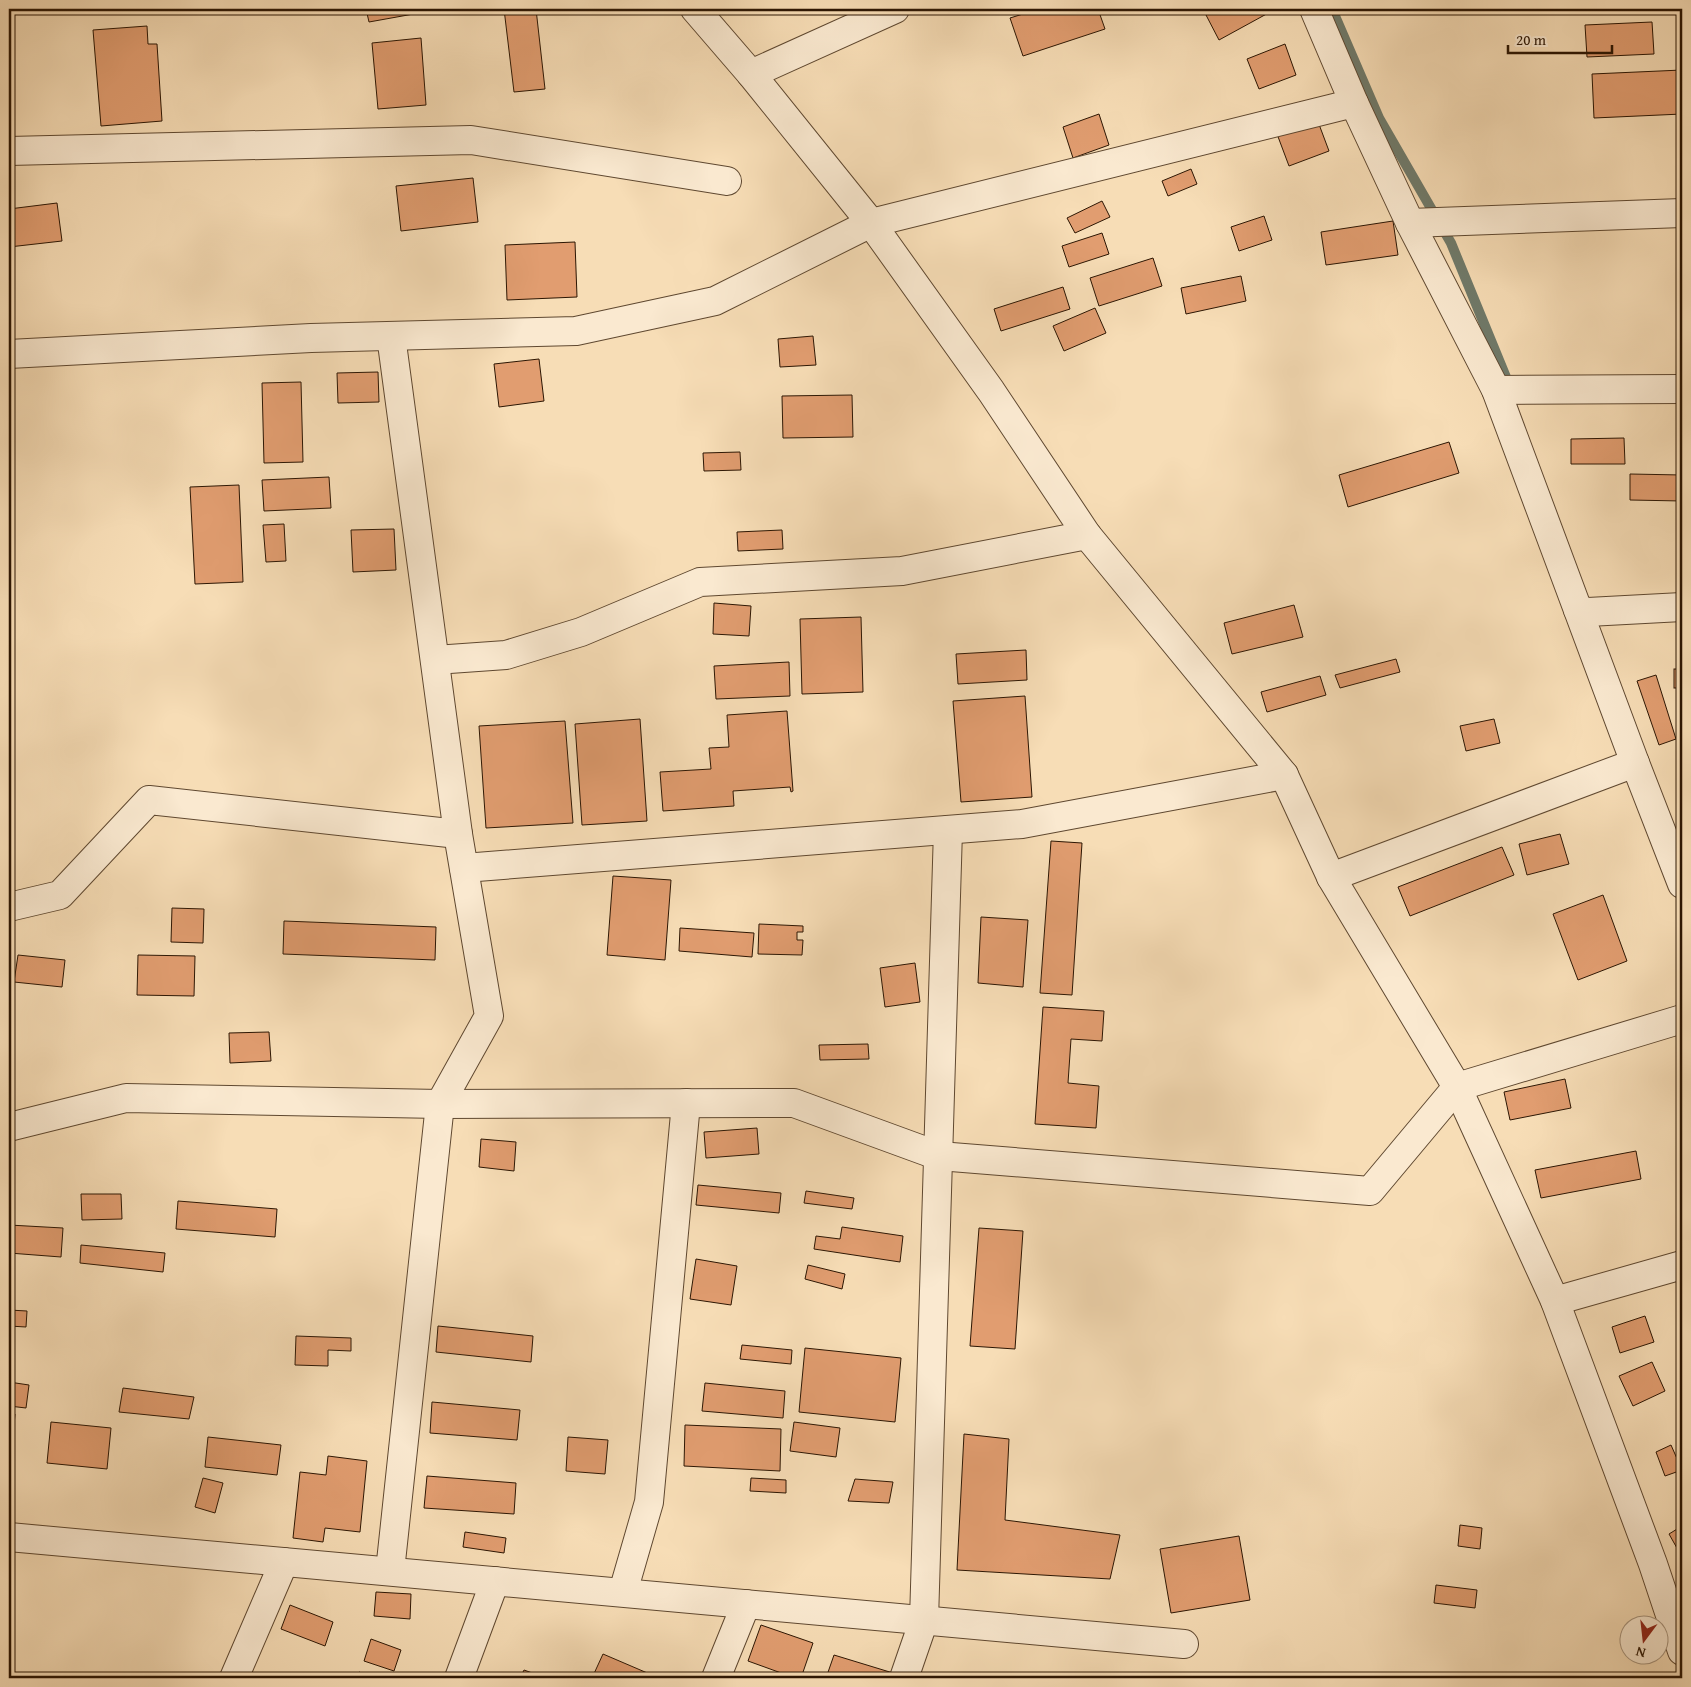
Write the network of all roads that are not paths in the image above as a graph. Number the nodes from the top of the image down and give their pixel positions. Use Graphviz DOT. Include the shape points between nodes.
graph roads {
  1 [pos="695,9"];
  2 [pos="895,9"];
  3 [pos="1314,9"];
  4 [pos="752,74"];
  5 [pos="1354,103"];
  6 [pos="9,151"];
  7 [pos="728,181"];
  8 [pos="1682,213"];
  9 [pos="871,223"];
  10 [pos="1410,223"];
  11 [pos="391,336"];
  12 [pos="9,354"];
  13 [pos="1682,389"];
  14 [pos="1496,390"];
  15 [pos="1087,535"];
  16 [pos="1682,608"];
  17 [pos="1578,610"];
  18 [pos="435,660"];
  19 [pos="1635,763"];
  20 [pos="1284,775"];
  21 [pos="948,830"];
  22 [pos="458,834"];
  23 [pos="464,868"];
  24 [pos="1331,877"];
  25 [pos="1682,884"];
  26 [pos="9,907"];
  27 [pos="1682,1020"];
  28 [pos="1456,1087"];
  29 [pos="686,1103"];
  30 [pos="440,1104"];
  31 [pos="9,1127"];
  32 [pos="939,1156"];
  33 [pos="1682,1265"];
  34 [pos="1555,1301"];
  35 [pos="9,1537"];
  36 [pos="284,1562"];
  37 [pos="390,1571"];
  38 [pos="496,1581"];
  39 [pos="622,1592"];
  40 [pos="746,1604"];
  41 [pos="924,1620"];
  42 [pos="1184,1644"];
  43 [pos="1682,1651"];
  44 [pos="234,1678"];
  45 [pos="459,1678"];
  46 [pos="716,1678"];
  47 [pos="904,1678"];
  1 -- 4 [label="street"];
  2 -- 4 [label="street"];
  3 -- 5 [label="street"];
  4 -- 9 [label="street"];
  5 -- 9 [label="street"];
  5 -- 10 [label="street"];
  6 -- 7 [label="street" via="471,140"];
  8 -- 10 [label="street"];
  9 -- 11 [label="street" via="715,301 576,331"];
  9 -- 15 [label="street" via="991,391"];
  10 -- 14 [label="street"];
  11 -- 12 [label="street"];
  11 -- 18 [label="street"];
  13 -- 14 [label="street"];
  14 -- 17 [label="street"];
  15 -- 18 [label="street" via="902,571 700,582 581,632 506,655"];
  15 -- 20 [label="street"];
  16 -- 17 [label="street"];
  17 -- 19 [label="street"];
  18 -- 22 [label="street"];
  19 -- 24 [label="street"];
  19 -- 25 [label="street"];
  20 -- 21 [label="street" via="1022,824"];
  20 -- 24 [label="street"];
  21 -- 23 [label="street"];
  21 -- 32 [label="street"];
  22 -- 23 [label="street"];
  22 -- 26 [label="street" via="149,800 60,895"];
  23 -- 30 [label="street" via="489,1016"];
  24 -- 28 [label="street"];
  27 -- 28 [label="street"];
  28 -- 32 [label="street" via="1370,1191"];
  28 -- 34 [label="street"];
  29 -- 30 [label="street"];
  29 -- 32 [label="street" via="794,1103"];
  29 -- 39 [label="street" via="648,1502"];
  30 -- 31 [label="street" via="126,1098"];
  30 -- 37 [label="street"];
  32 -- 41 [label="street"];
  33 -- 34 [label="street"];
  34 -- 43 [label="street"];
  35 -- 36 [label="street"];
  36 -- 37 [label="street"];
  36 -- 44 [label="street"];
  37 -- 38 [label="street"];
  38 -- 39 [label="street"];
  38 -- 45 [label="street"];
  39 -- 40 [label="street"];
  40 -- 41 [label="street"];
  40 -- 46 [label="street"];
  41 -- 42 [label="street"];
  41 -- 47 [label="street"];
}
